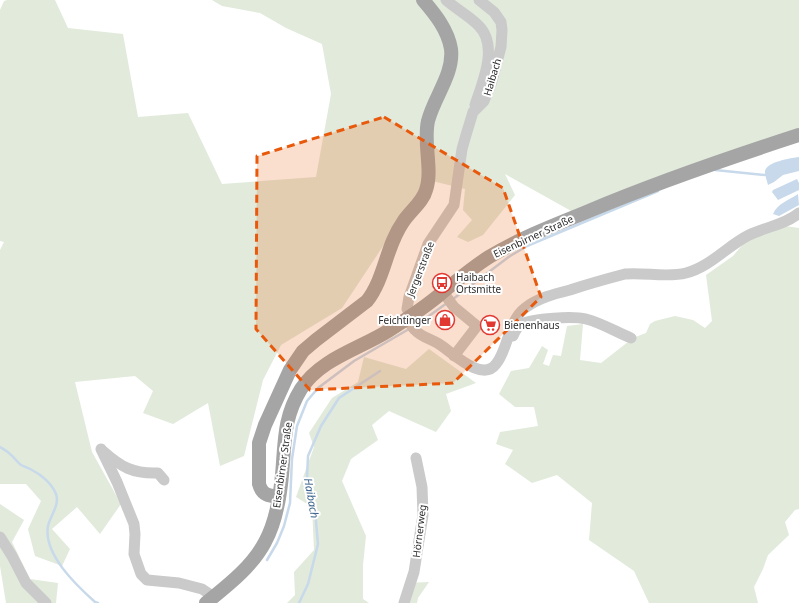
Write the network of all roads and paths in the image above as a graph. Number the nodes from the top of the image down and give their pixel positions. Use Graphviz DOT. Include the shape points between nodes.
graph roads {
  1 [pos="423,0"];
  2 [pos="446,0"];
  3 [pos="479,0"];
  4 [pos="473,112"];
  5 [pos="799,135"];
  6 [pos="454,206"];
  7 [pos="799,213"];
  8 [pos="448,300"];
  9 [pos="411,322"];
  10 [pos="631,338"];
  11 [pos="503,350"];
  12 [pos="454,356"];
  13 [pos="416,458"];
  14 [pos="160,472"];
  15 [pos="279,497"];
  16 [pos="0,537"];
  17 [pos="210,600"];
  18 [pos="46,603"];
  19 [pos="404,603"];
  1 -- 15 [label="main road" via="444,28 451,49 447,73 428,121 426,192 398,231 370,298 303,351 284,380 259,443 259,484 264,494"];
  2 -- 4 [label="street" via="479,26 488,46 485,73"];
  3 -- 4 [label="street, Haibach" via="494,12 501,22 502,30 501,47 491,84 484,101"];
  4 -- 6 [label="street, Haibach" via="462,148"];
  5 -- 8 [label="main road, Eisenbirner Straße" via="722,159 650,186 520,240 472,267"];
  6 -- 9 [label="street, Jergerstraße" via="428,244 409,297 407,309"];
  7 -- 11 [label="street" via="784,222 748,236 702,266 686,273 625,274 538,300 519,314"];
  8 -- 9 [label="main road, Eisenbirner Straße"];
  8 -- 12 [label="street" via="477,326"];
  9 -- 12 [label="street" via="420,334"];
  9 -- 15 [label="main road, Eisenbirner Straße" via="330,362 318,370 302,388 290,411 286,426"];
  10 -- 11 [label="street" via="595,321 565,317 522,324"];
  11 -- 12 [label="street" via="496,365 484,370 479,370"];
  13 -- 19 [label="street, Hörnerweg" via="422,487 423,515 414,572"];
  14 -- 17 [label="street" via="132,471 101,449 134,524 134,554 141,574 147,580 180,583 202,589"];
  15 -- 17 [label="main road, Eisenbirner Straße" via="266,541 258,553"];
  16 -- 18 [label="street" via="26,583"];
}
